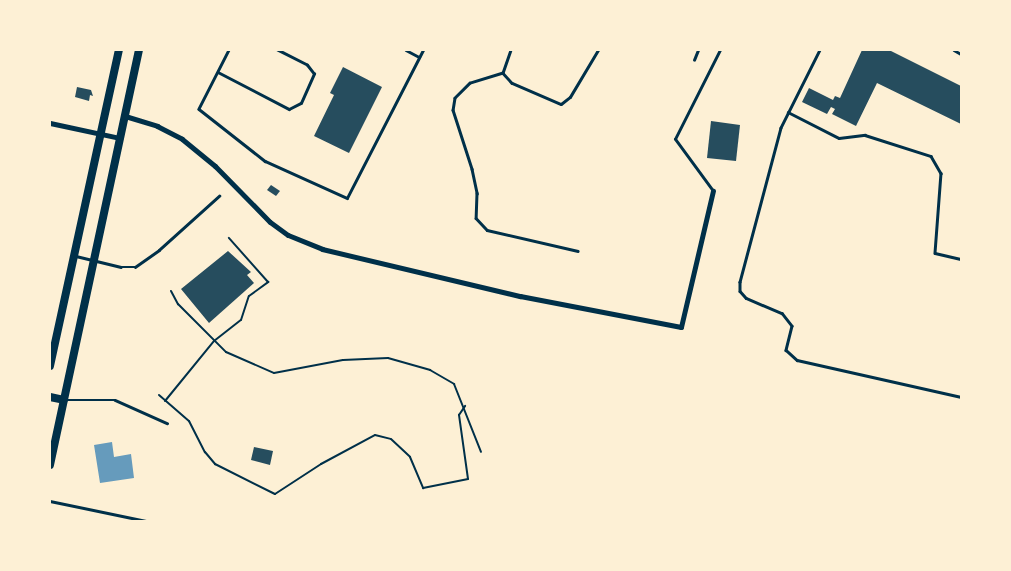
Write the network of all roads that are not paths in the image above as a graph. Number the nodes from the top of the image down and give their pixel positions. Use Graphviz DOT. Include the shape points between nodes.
graph roads {
  1 [pos="118,50"];
  2 [pos="139,50"];
  3 [pos="229,50"];
  4 [pos="278,50"];
  5 [pos="406,50"];
  6 [pos="423,50"];
  7 [pos="511,50"];
  8 [pos="598,50"];
  9 [pos="698,50"];
  10 [pos="720,50"];
  11 [pos="820,50"];
  12 [pos="954,50"];
  13 [pos="961,54"];
  14 [pos="419,57"];
  15 [pos="694,60"];
  16 [pos="218,72"];
  17 [pos="503,73"];
  18 [pos="788,112"];
  19 [pos="125,116"];
  20 [pos="50,123"];
  21 [pos="101,135"];
  22 [pos="120,138"];
  23 [pos="713,190"];
  24 [pos="219,196"];
  25 [pos="578,251"];
  26 [pos="74,255"];
  27 [pos="961,258"];
  28 [pos="94,260"];
  29 [pos="50,366"];
  30 [pos="50,397"];
  31 [pos="961,397"];
  32 [pos="64,400"];
  33 [pos="167,423"];
  34 [pos="50,465"];
  35 [pos="50,501"];
  36 [pos="147,521"];
  1 -- 21 [label="main road"];
  2 -- 19 [label="main road"];
  3 -- 16 [label="lane"];
  4 -- 16 [label="lane" via="307,65 314,74 301,103 289,109"];
  5 -- 14 [label="lane"];
  6 -- 14 [label="lane"];
  7 -- 17 [label="lane"];
  8 -- 17 [label="lane" via="570,97 561,104 512,83"];
  9 -- 15 [label="lane"];
  10 -- 23 [label="lane" via="676,139"];
  11 -- 18 [label="lane"];
  12 -- 13 [label="lane"];
  14 -- 16 [label="lane" via="346,198 265,161 199,109"];
  17 -- 25 [label="lane" via="470,83 455,98 453,110 473,177 476,218 487,230"];
  18 -- 27 [label="lane" via="839,138 865,135 931,156 942,173 935,254"];
  18 -- 31 [label="lane" via="781,128 740,291 746,298 782,313 792,326 786,350 797,360"];
  19 -- 22 [label="main road"];
  19 -- 23 [label="street" via="157,126 182,139 270,222 288,235 322,249 520,296 681,327"];
  20 -- 21 [label="street"];
  21 -- 22 [label="street"];
  21 -- 26 [label="main road"];
  22 -- 28 [label="main road"];
  24 -- 28 [label="lane" via="159,250 135,267"];
  26 -- 28 [label="lane"];
  26 -- 29 [label="main road"];
  28 -- 32 [label="main road"];
  30 -- 32 [label="main road"];
  32 -- 33 [label="lane" via="115,400"];
  32 -- 34 [label="main road"];
  35 -- 36 [label="lane"];
}
